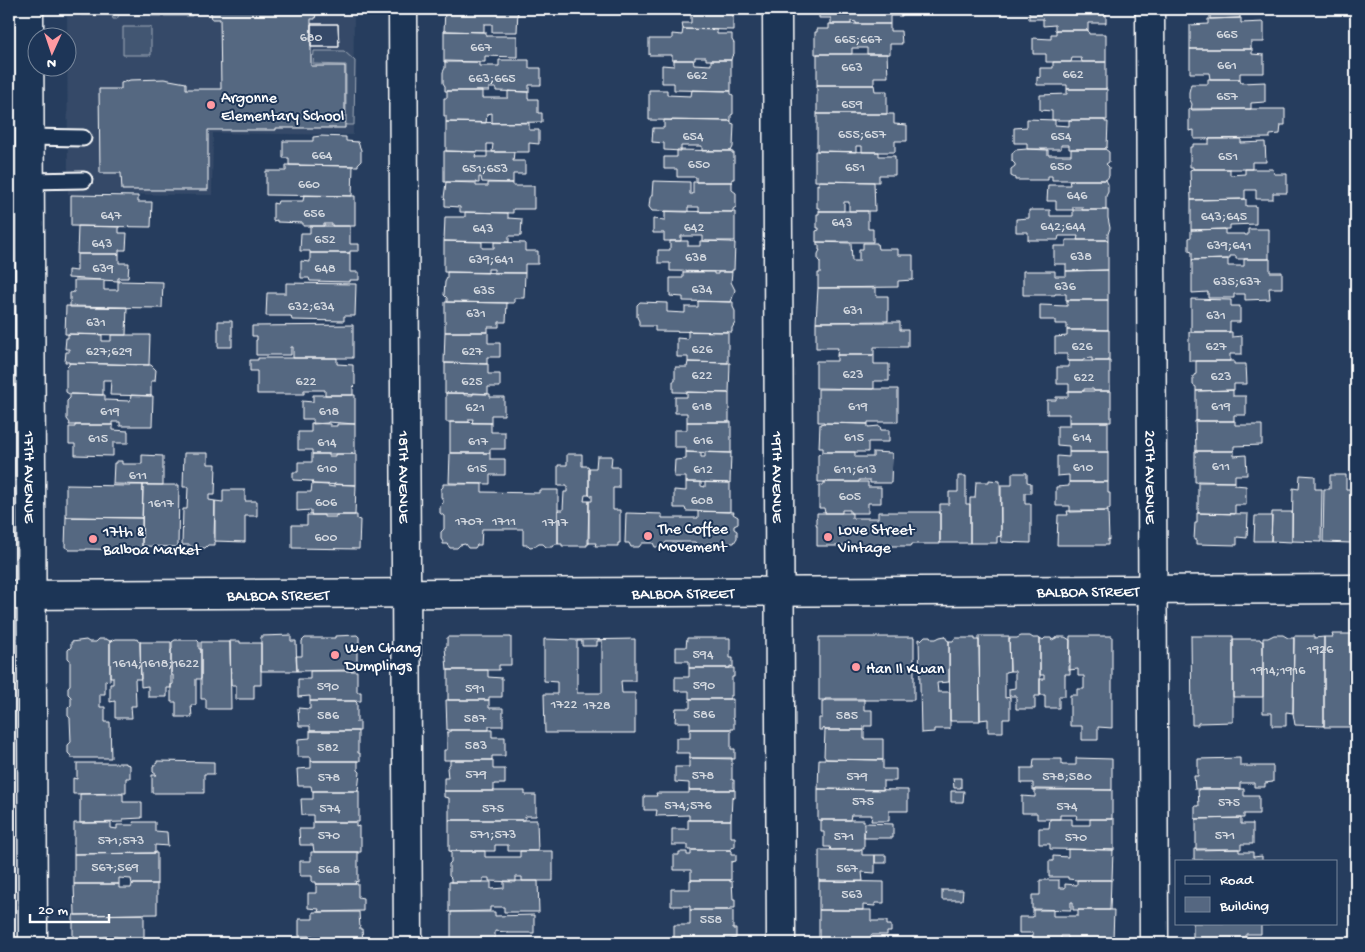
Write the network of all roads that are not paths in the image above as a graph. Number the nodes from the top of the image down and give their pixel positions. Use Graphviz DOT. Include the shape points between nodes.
graph roads {
  1 [pos="29,9"];
  2 [pos="403,9"];
  3 [pos="777,9"];
  4 [pos="1150,9"];
  5 [pos="29,138"];
  6 [pos="83,138"];
  7 [pos="29,180"];
  8 [pos="84,180"];
  9 [pos="1356,589"];
  10 [pos="1153,590"];
  11 [pos="779,592"];
  12 [pos="406,593"];
  13 [pos="20,595"];
  14 [pos="34,943"];
  15 [pos="408,943"];
  16 [pos="781,943"];
  17 [pos="1154,943"];
  1 -- 5 [label="street, 17TH AVENUE"];
  2 -- 12 [label="street, 18TH AVENUE"];
  3 -- 11 [label="street, 19TH AVENUE"];
  4 -- 10 [label="street, 20TH AVENUE"];
  5 -- 6 [label="lane"];
  5 -- 7 [label="street, 17TH AVENUE"];
  7 -- 8 [label="lane"];
  7 -- 13 [label="street, 17TH AVENUE"];
  9 -- 10 [label="street, BALBOA STREET"];
  10 -- 11 [label="street, BALBOA STREET"];
  10 -- 17 [label="street, 20TH AVENUE"];
  11 -- 12 [label="street, BALBOA STREET"];
  11 -- 16 [label="street, 19TH AVENUE"];
  12 -- 13 [label="street, BALBOA STREET"];
  12 -- 15 [label="street, 18TH AVENUE"];
  13 -- 14 [label="street, 17TH AVENUE"];
}
